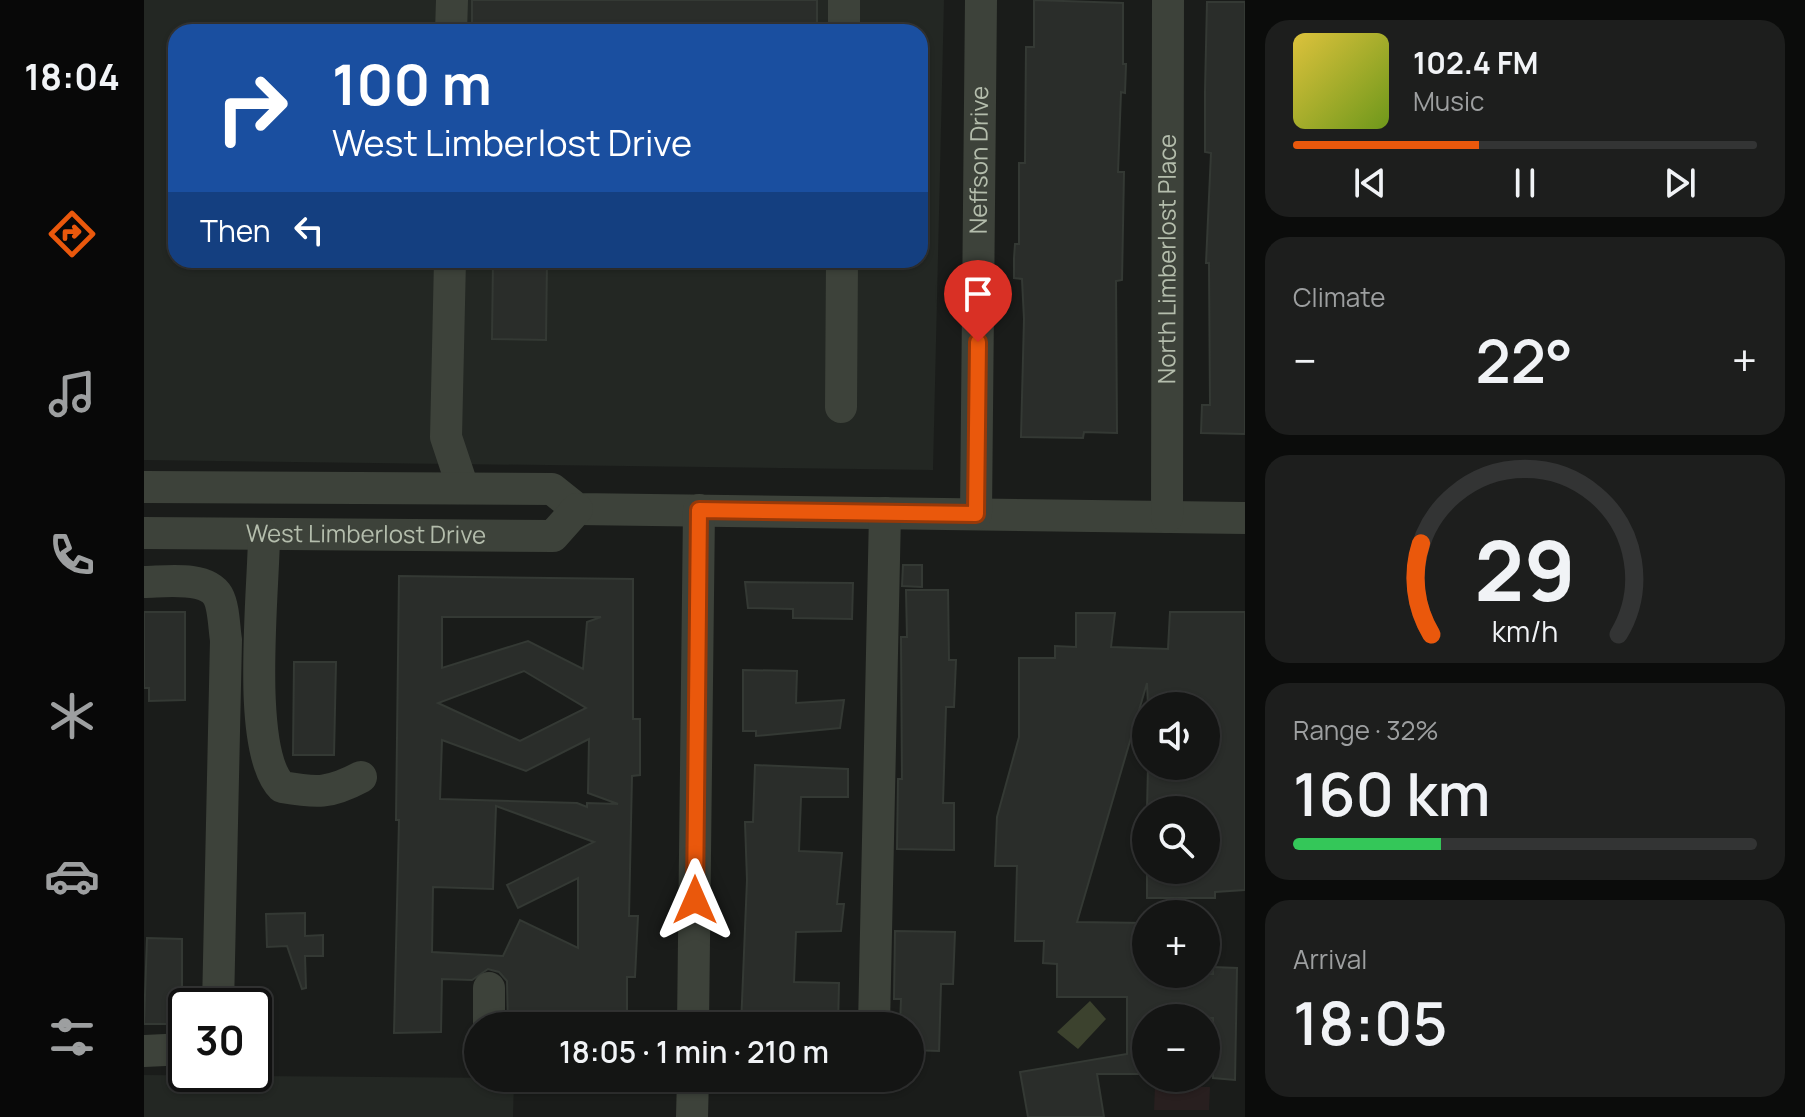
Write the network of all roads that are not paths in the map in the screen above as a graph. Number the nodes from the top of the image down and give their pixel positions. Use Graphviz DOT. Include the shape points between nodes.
graph roads {
  1 [pos="452,0"];
  2 [pos="844,0"];
  3 [pos="981,0"];
  4 [pos="1168,0"];
  5 [pos="451,24"];
  6 [pos="844,24"];
  7 [pos="450,268"];
  8 [pos="842,268"];
  9 [pos="841,407"];
  10 [pos="446,437"];
  11 [pos="144,487"];
  12 [pos="411,488"];
  13 [pos="463,488"];
  14 [pos="577,509"];
  15 [pos="699,510"];
  16 [pos="885,513"];
  17 [pos="976,514"];
  18 [pos="1167,517"];
  19 [pos="1245,518"];
  20 [pos="144,533"];
  21 [pos="264,534"];
  22 [pos="367,534"];
  23 [pos="144,582"];
  24 [pos="361,777"];
  25 [pos="218,988"];
  26 [pos="489,988"];
  27 [pos="489,1012"];
  28 [pos="693,1012"];
  29 [pos="874,1012"];
  30 [pos="168,1050"];
  31 [pos="144,1051"];
  32 [pos="693,1092"];
  33 [pos="692,1117"];
  1 -- 5 [label="street"];
  2 -- 6 [label="street"];
  3 -- 17 [label="street, Neffson Drive"];
  4 -- 18 [label="street, North Limberlost Place"];
  7 -- 10 [label="street"];
  8 -- 9 [label="street"];
  10 -- 12 [label="street"];
  10 -- 13 [label="street"];
  11 -- 12 [label="street, West Limberlost Drive"];
  12 -- 13 [label="street, West Limberlost Drive"];
  12 -- 22 [label="street" via="378,506"];
  13 -- 14 [label="street, West Limberlost Drive" via="552,489"];
  14 -- 15 [label="street"];
  14 -- 22 [label="street, West Limberlost Drive" via="553,536"];
  15 -- 16 [label="street"];
  15 -- 28 [label="street"];
  16 -- 17 [label="street"];
  16 -- 29 [label="street"];
  17 -- 18 [label="street"];
  18 -- 19 [label="street"];
  20 -- 21 [label="street, West Limberlost Drive"];
  21 -- 22 [label="street, West Limberlost Drive"];
  21 -- 24 [label="street" via="259,666 269,769 282,787 311,792 334,791"];
  23 -- 25 [label="street" via="191,582 218,596 226,640"];
  26 -- 27 [label="street"];
  30 -- 31 [label="street"];
  32 -- 33 [label="street"];
}
